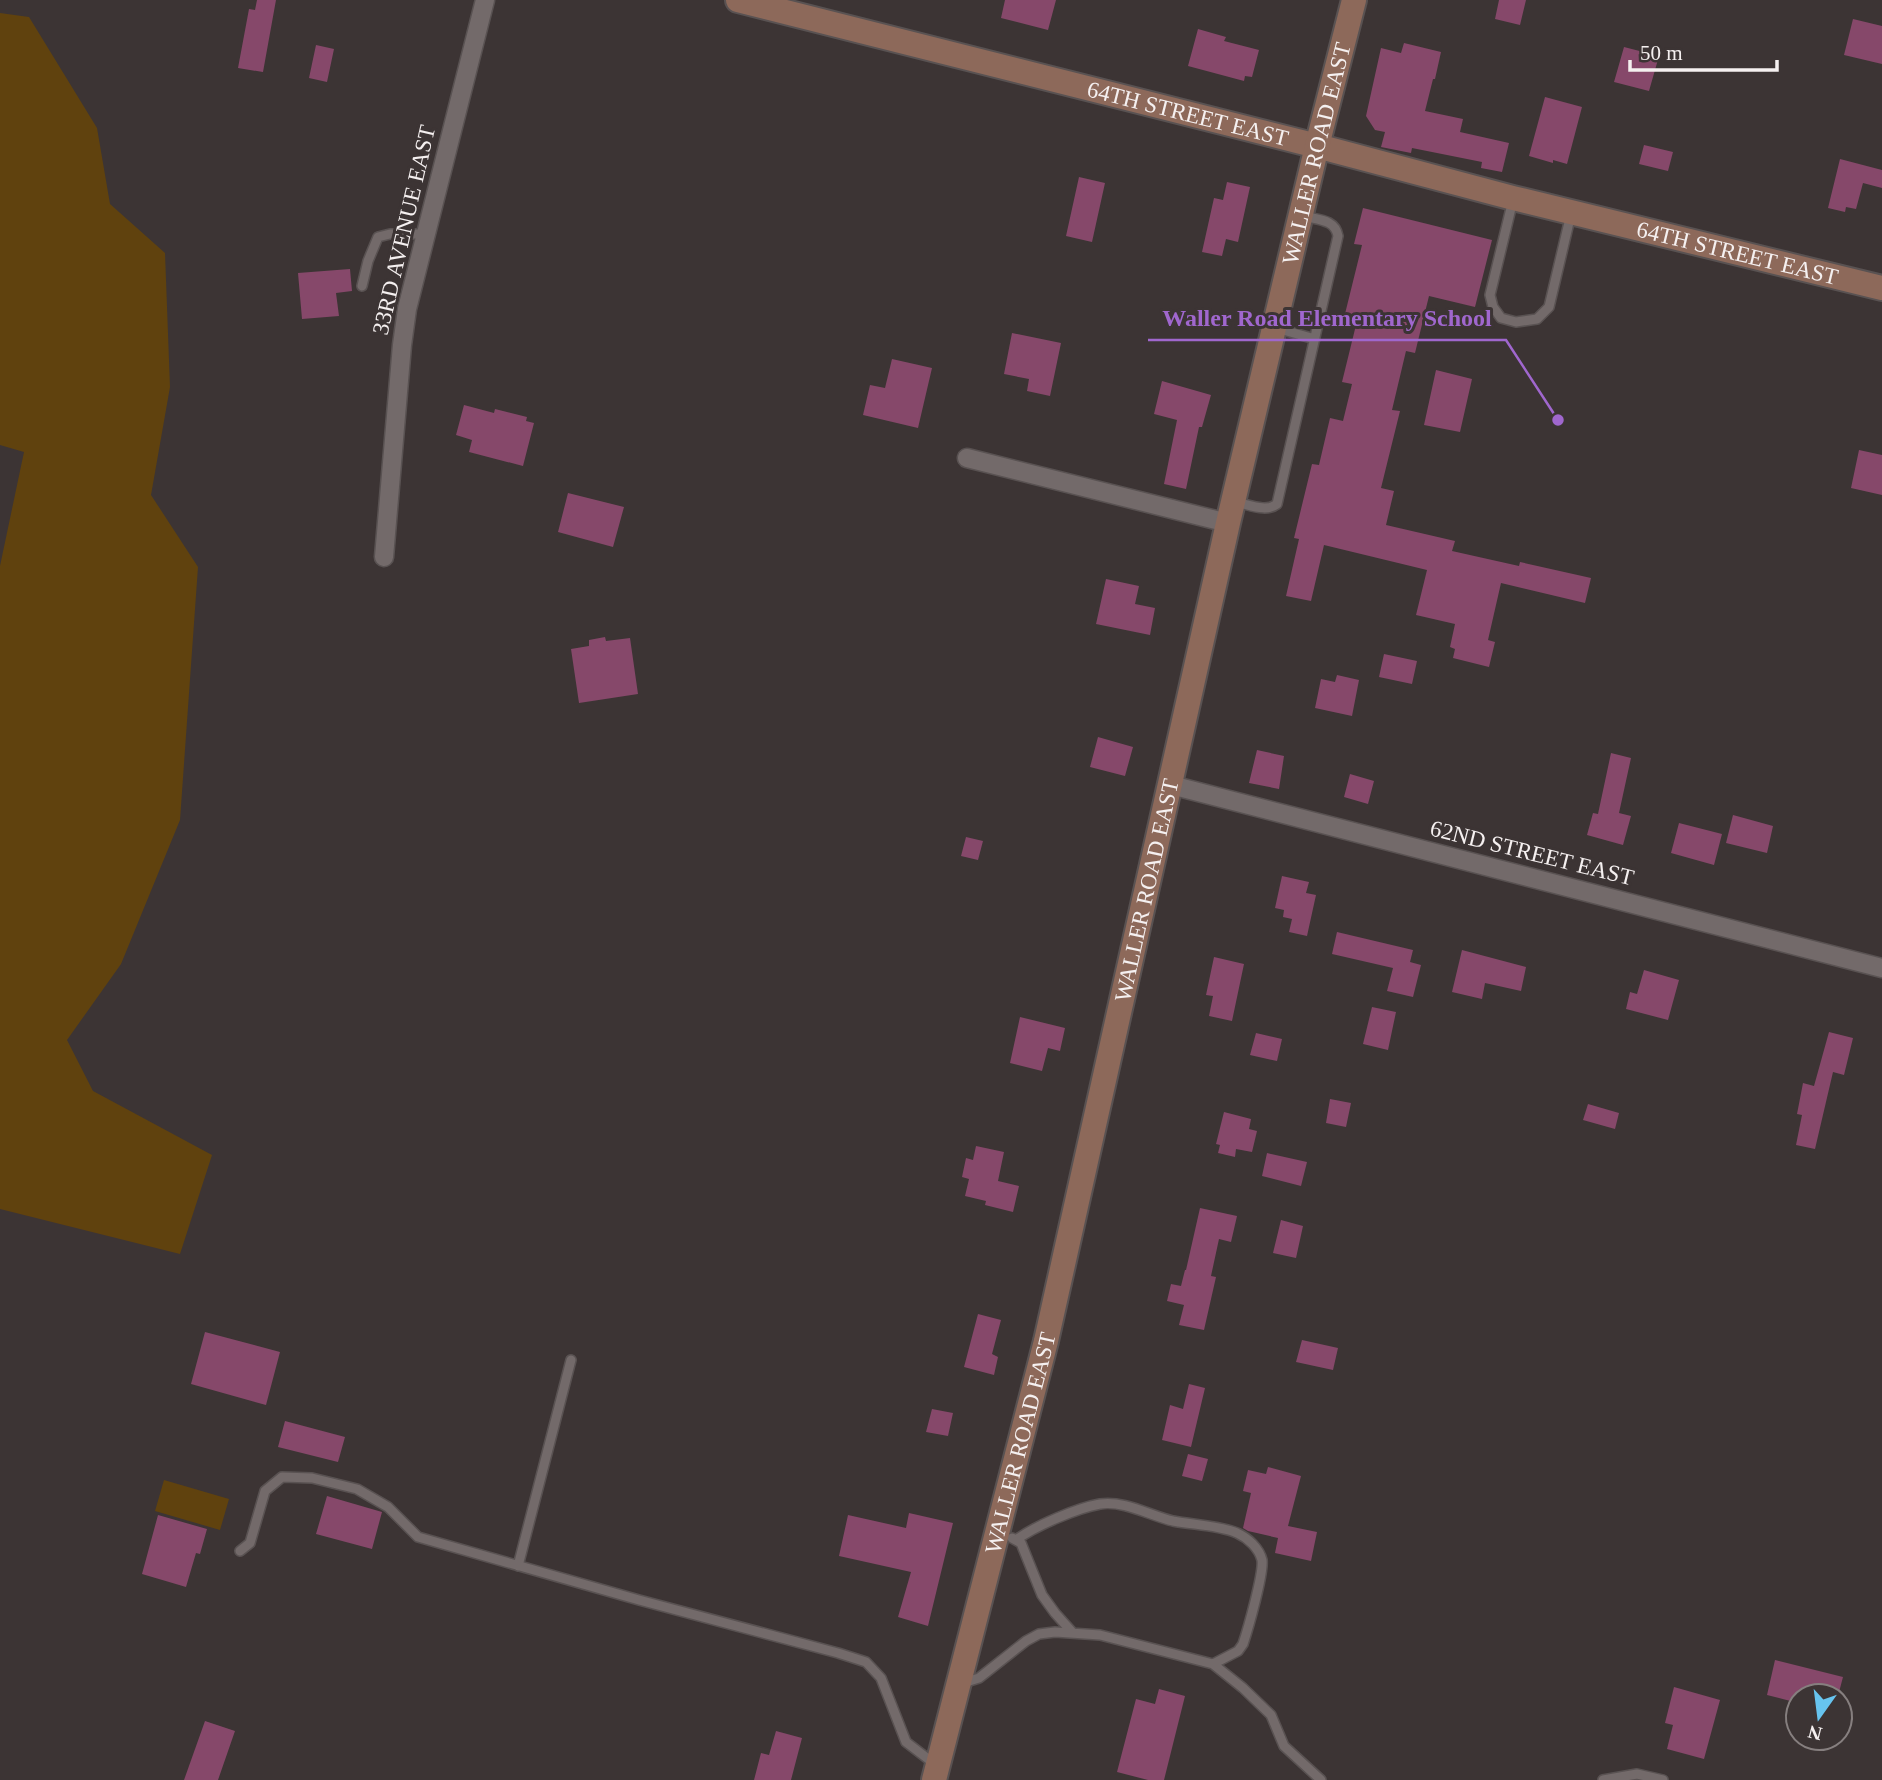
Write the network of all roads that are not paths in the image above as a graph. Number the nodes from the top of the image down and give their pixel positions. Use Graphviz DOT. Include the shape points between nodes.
graph roads {
  1 [pos="485,0"];
  2 [pos="738,0"];
  3 [pos="1354,0"];
  4 [pos="1317,146"];
  5 [pos="1513,198"];
  6 [pos="1572,212"];
  7 [pos="1301,216"];
  8 [pos="425,234"];
  9 [pos="362,286"];
  10 [pos="1882,288"];
  11 [pos="1274,328"];
  12 [pos="1315,339"];
  13 [pos="967,458"];
  14 [pos="1231,512"];
  15 [pos="384,557"];
  16 [pos="1171,785"];
  17 [pos="1882,968"];
  18 [pos="571,1360"];
  19 [pos="1007,1536"];
  20 [pos="240,1551"];
  21 [pos="518,1566"];
  22 [pos="1072,1632"];
  23 [pos="1213,1664"];
  24 [pos="958,1685"];
  25 [pos="936,1773"];
  26 [pos="1321,1780"];
  27 [pos="1603,1780"];
  28 [pos="1663,1780"];
  1 -- 8 [label="street, 33RD AVENUE EAST"];
  2 -- 4 [label="street, 64TH STREET EAST"];
  3 -- 4 [label="street, WALLER ROAD EAST"];
  4 -- 5 [label="street, 64TH STREET EAST"];
  4 -- 7 [label="street, WALLER ROAD EAST"];
  5 -- 6 [label="street, 64TH STREET EAST"];
  5 -- 6 [label="lane" via="1490,295 1501,318 1516,322 1537,319 1549,307"];
  6 -- 10 [label="street, 64TH STREET EAST"];
  7 -- 11 [label="street, WALLER ROAD EAST"];
  7 -- 12 [label="lane" via="1337,227"];
  8 -- 9 [label="lane" via="378,237"];
  8 -- 15 [label="street, 33RD AVENUE EAST" via="402,345"];
  11 -- 12 [label="lane"];
  11 -- 14 [label="street, WALLER ROAD EAST"];
  12 -- 14 [label="lane" via="1277,504"];
  13 -- 14 [label="street"];
  14 -- 16 [label="street, WALLER ROAD EAST"];
  16 -- 17 [label="street, 62ND STREET EAST"];
  16 -- 19 [label="street, WALLER ROAD EAST"];
  18 -- 21 [label="lane"];
  19 -- 22 [label="lane" via="1021,1543 1042,1595"];
  19 -- 23 [label="lane" via="1102,1504 1244,1537 1262,1560 1261,1573 1243,1644"];
  19 -- 24 [label="street, WALLER ROAD EAST"];
  20 -- 21 [label="lane" via="250,1543 265,1491 282,1477 312,1478 357,1489 388,1507 418,1537"];
  21 -- 25 [label="lane" via="866,1662 881,1678 906,1742"];
  22 -- 23 [label="lane"];
  22 -- 24 [label="lane" via="1039,1634 979,1678"];
  23 -- 26 [label="lane" via="1271,1715 1284,1746"];
  24 -- 25 [label="street, WALLER ROAD EAST"];
  27 -- 28 [label="lane" via="1637,1774"];
}
